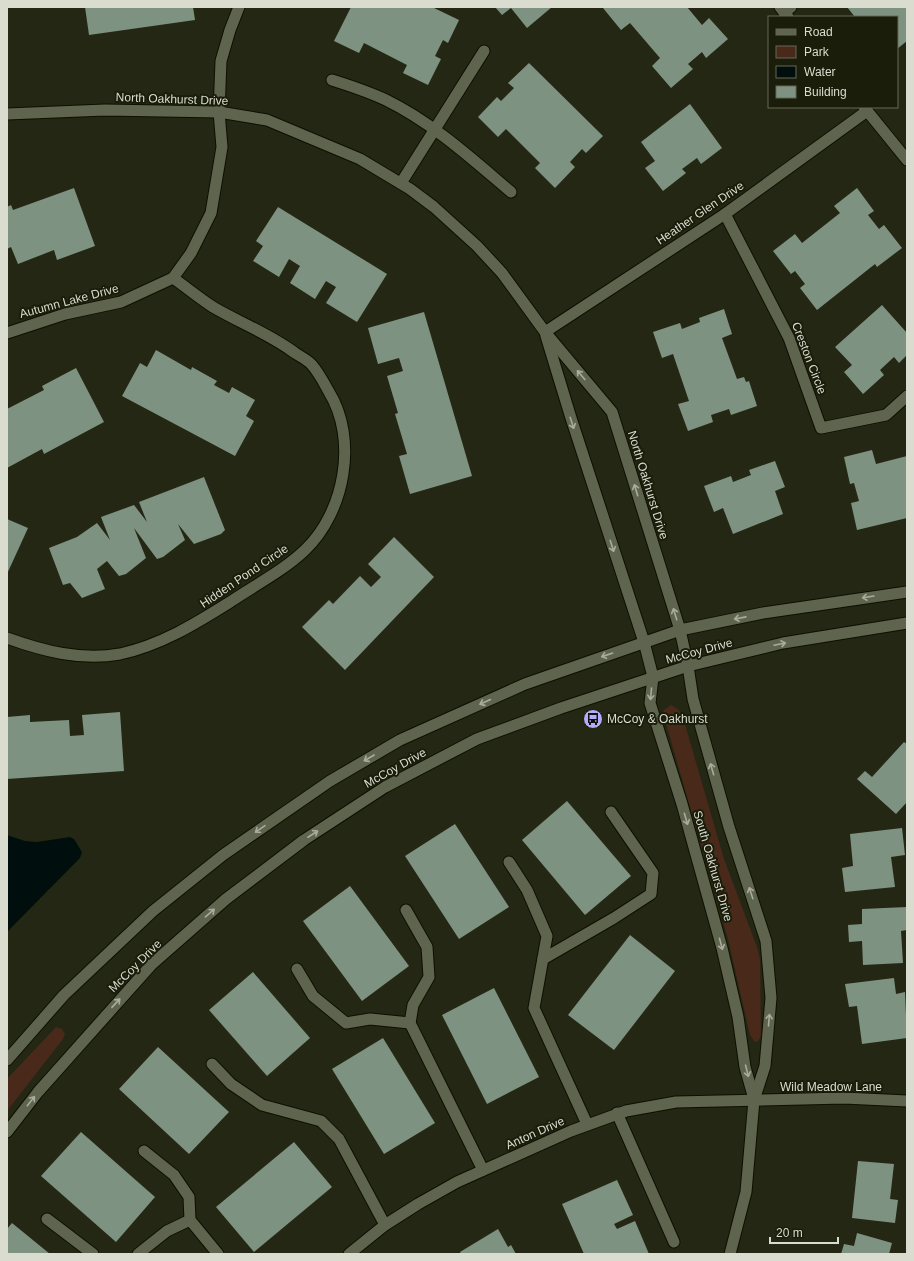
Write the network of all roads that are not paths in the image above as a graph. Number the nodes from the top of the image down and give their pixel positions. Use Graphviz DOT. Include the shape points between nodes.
graph roads {
  1 [pos="239,7"];
  2 [pos="484,51"];
  3 [pos="332,80"];
  4 [pos="865,109"];
  5 [pos="219,112"];
  6 [pos="7,114"];
  7 [pos="435,130"];
  8 [pos="907,160"];
  9 [pos="401,183"];
  10 [pos="511,192"];
  11 [pos="725,214"];
  12 [pos="173,278"];
  13 [pos="545,332"];
  14 [pos="7,333"];
  15 [pos="907,396"];
  16 [pos="907,592"];
  17 [pos="907,623"];
  18 [pos="680,630"];
  19 [pos="7,638"];
  20 [pos="644,642"];
  21 [pos="688,666"];
  22 [pos="652,677"];
  23 [pos="611,812"];
  24 [pos="509,862"];
  25 [pos="406,910"];
  26 [pos="543,959"];
  27 [pos="297,969"];
  28 [pos="410,1023"];
  29 [pos="7,1060"];
  30 [pos="212,1064"];
  31 [pos="754,1100"];
  32 [pos="907,1100"];
  33 [pos="618,1113"];
  34 [pos="587,1124"];
  35 [pos="7,1132"];
  36 [pos="144,1151"];
  37 [pos="483,1170"];
  38 [pos="47,1219"];
  39 [pos="190,1220"];
  40 [pos="386,1225"];
  41 [pos="674,1242"];
  42 [pos="92,1254"];
  43 [pos="138,1254"];
  44 [pos="218,1254"];
  45 [pos="349,1254"];
  46 [pos="730,1254"];
  1 -- 5 [label="street, Autumn Lake Drive" via="221,61"];
  2 -- 7 [label="street"];
  3 -- 7 [label="street" via="388,101"];
  4 -- 8 [label="street, Heather Glen Drive"];
  4 -- 11 [label="street, Heather Glen Drive"];
  5 -- 6 [label="street, North Oakhurst Drive" via="105,110"];
  5 -- 9 [label="street, North Oakhurst Drive" via="267,120 360,159"];
  5 -- 12 [label="street, Autumn Lake Drive" via="222,147 211,213 191,253"];
  7 -- 9 [label="street"];
  7 -- 10 [label="street"];
  9 -- 13 [label="street, North Oakhurst Drive" via="434,207 477,246 502,273"];
  11 -- 13 [label="street, Heather Glen Drive"];
  11 -- 15 [label="street, Creston Circle" via="789,338 821,428 886,415"];
  12 -- 14 [label="street, Autumn Lake Drive" via="121,302 65,314"];
  12 -- 19 [label="street, Hidden Pond Circle" via="212,307 282,343 311,364 330,393 341,417 346,444 343,479 331,510 306,549 287,565 191,626 167,638 119,654 86,655 68,655 38,649"];
  18 -- 13 [label="street, North Oakhurst Drive, one-way" via="612,412"];
  13 -- 20 [label="street, North Oakhurst Drive, one-way"];
  16 -- 18 [label="street, McCoy Drive, one-way" via="763,613"];
  21 -- 17 [label="street, McCoy Drive, one-way" via="783,643"];
  18 -- 20 [label="street, McCoy Drive"];
  18 -- 21 [label="street, North Oakhurst Drive"];
  20 -- 22 [label="street, South Oakhurst Drive"];
  20 -- 29 [label="street, McCoy Drive, one-way" via="525,684 400,740 330,781 223,855 153,911 64,995"];
  21 -- 22 [label="street, McCoy Drive"];
  31 -- 21 [label="street, South Oakhurst Drive, one-way" via="765,1066 771,998 766,941 729,828 690,690"];
  22 -- 31 [label="street, South Oakhurst Drive, one-way" via="650,703 682,804 722,948 738,1017 745,1067"];
  35 -- 22 [label="street, McCoy Drive, one-way" via="43,1086 152,964 226,899 304,840 385,787 477,739"];
  23 -- 26 [label="street" via="653,873 651,894"];
  24 -- 26 [label="street" via="527,890 547,936"];
  25 -- 28 [label="street" via="427,947 429,977 413,1005"];
  26 -- 34 [label="street" via="534,1008"];
  27 -- 28 [label="street" via="312,996 346,1022 370,1019"];
  28 -- 37 [label="street"];
  30 -- 40 [label="street" via="231,1084 262,1105 321,1121 339,1139"];
  31 -- 32 [label="street, Wild Meadow Lane"];
  31 -- 33 [label="street, Anton Drive" via="653,1104"];
  31 -- 46 [label="street, South Oakhurst Drive" via="746,1192"];
  33 -- 34 [label="street, Anton Drive"];
  33 -- 41 [label="street"];
  34 -- 37 [label="street, Anton Drive"];
  36 -- 39 [label="street" via="174,1175 189,1197"];
  37 -- 40 [label="street, Anton Drive" via="418,1204"];
  38 -- 42 [label="street"];
  39 -- 43 [label="street" via="167,1231"];
  39 -- 44 [label="street"];
  40 -- 45 [label="street, Anton Drive"];
}
